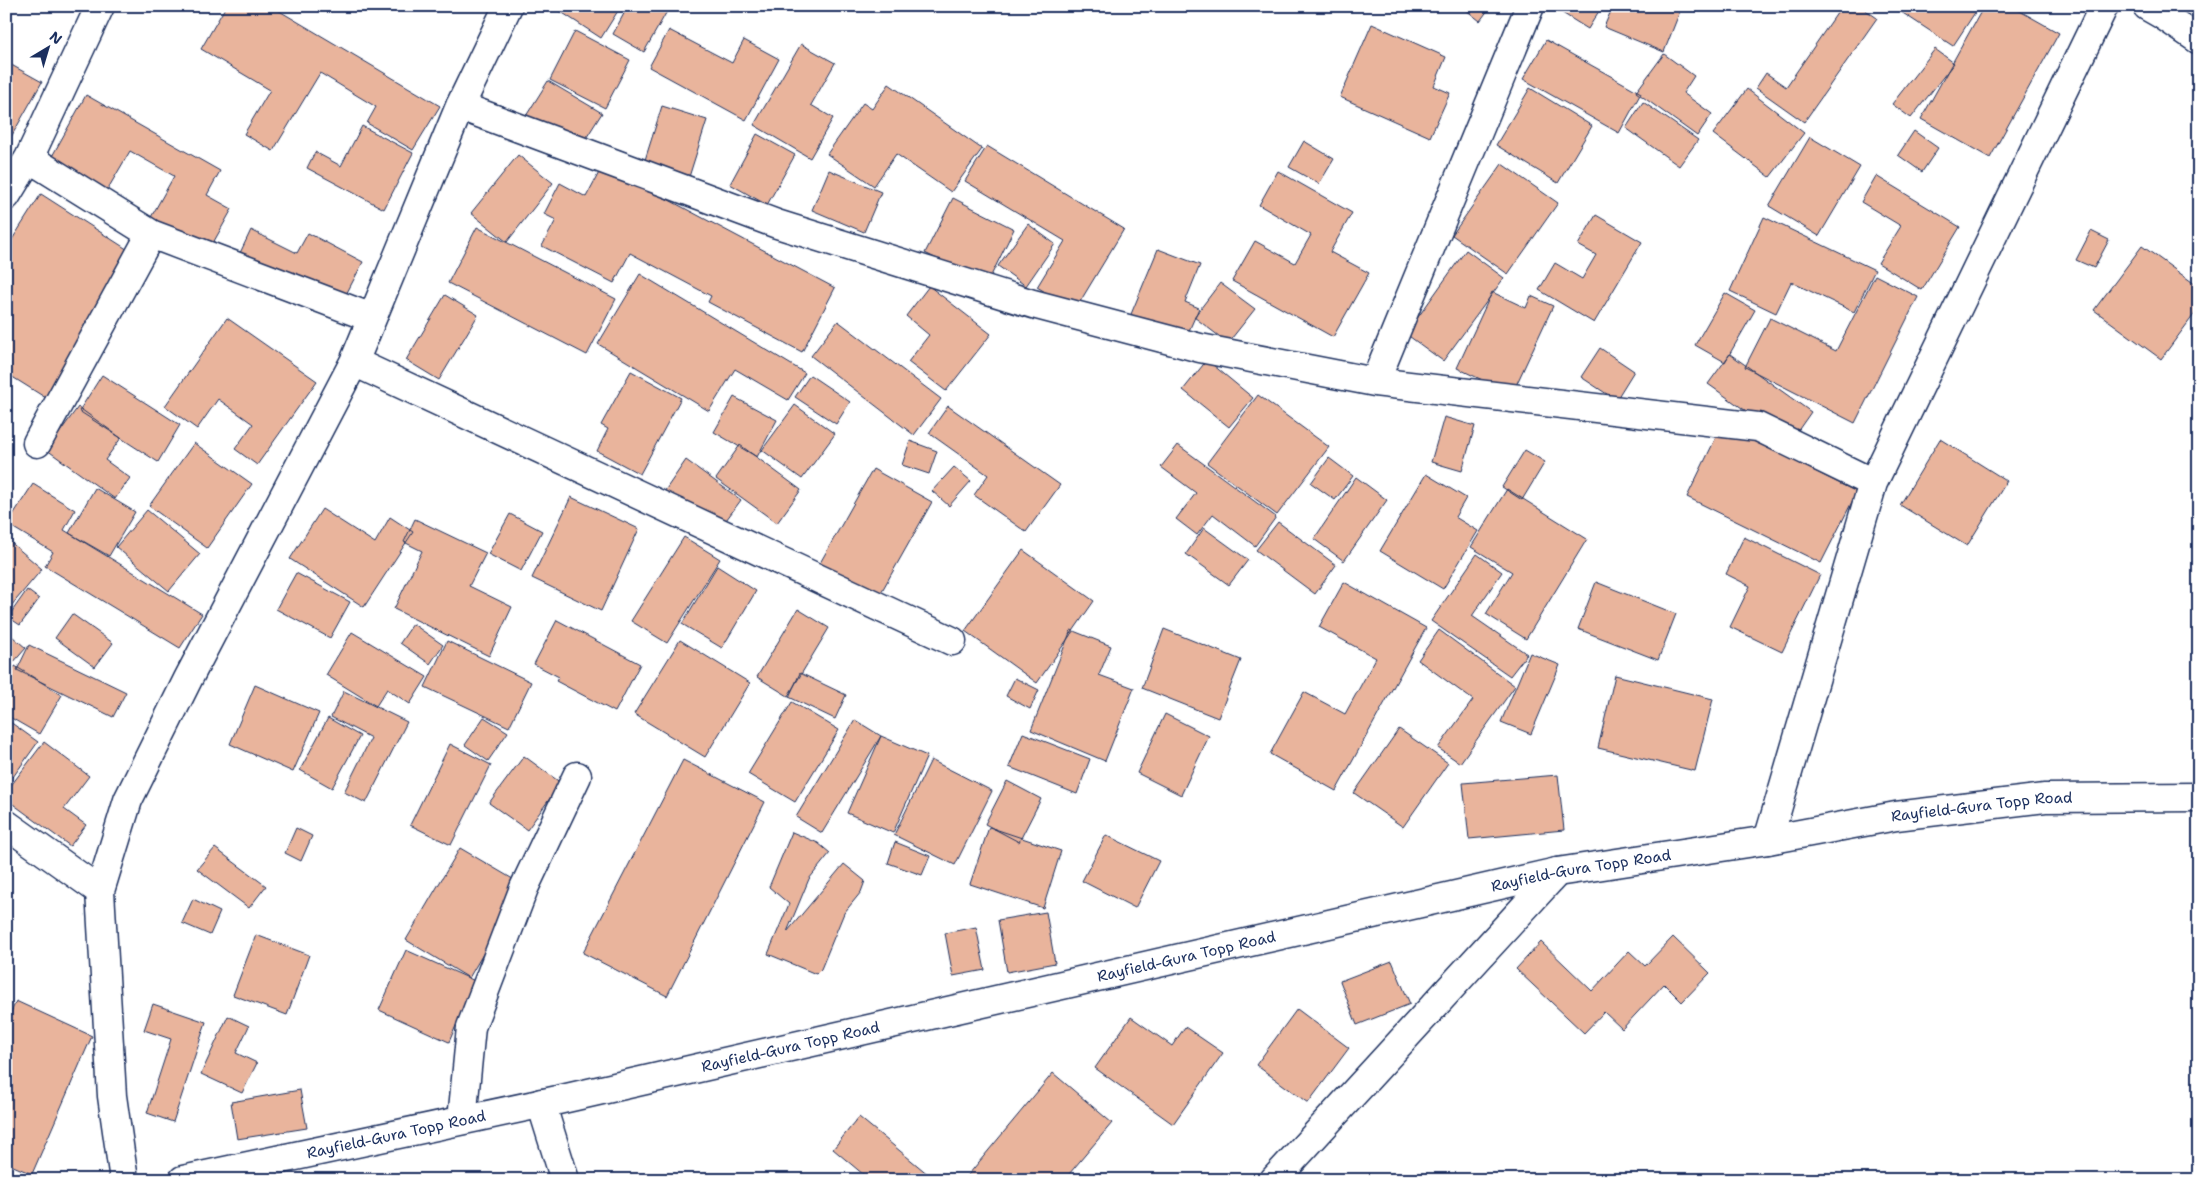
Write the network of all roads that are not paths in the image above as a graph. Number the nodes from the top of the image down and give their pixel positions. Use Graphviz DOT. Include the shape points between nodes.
graph roads {
  1 [pos="100,6"];
  2 [pos="508,6"];
  3 [pos="1530,6"];
  4 [pos="2104,6"];
  5 [pos="2147,6"];
  6 [pos="2199,40"];
  7 [pos="460,106"];
  8 [pos="29,158"];
  9 [pos="6,196"];
  10 [pos="151,234"];
  11 [pos="372,318"];
  12 [pos="354,362"];
  13 [pos="1375,382"];
  14 [pos="37,443"];
  15 [pos="1873,483"];
  16 [pos="952,641"];
  17 [pos="577,776"];
  18 [pos="2199,797"];
  19 [pos="6,824"];
  20 [pos="1768,840"];
  21 [pos="1557,872"];
  22 [pos="100,891"];
  23 [pos="542,1103"];
  24 [pos="462,1120"];
  25 [pos="124,1180"];
  26 [pos="184,1180"];
  27 [pos="565,1180"];
  28 [pos="1274,1180"];
  1 -- 8 [label="street"];
  2 -- 7 [label="street"];
  3 -- 13 [label="street"];
  4 -- 15 [label="street"];
  5 -- 6 [label="street"];
  7 -- 11 [label="street"];
  7 -- 13 [label="street" via="777,224 1033,304 1200,348"];
  8 -- 9 [label="street"];
  8 -- 10 [label="street"];
  10 -- 11 [label="street"];
  10 -- 14 [label="street"];
  11 -- 12 [label="street"];
  12 -- 16 [label="street"];
  12 -- 22 [label="street" via="128,800"];
  13 -- 15 [label="street" via="1758,427"];
  15 -- 20 [label="street"];
  17 -- 24 [label="street" via="524,888 471,1027"];
  18 -- 20 [label="street, Rayfield-Gura Topp Road" via="2044,798 1896,816"];
  19 -- 22 [label="street"];
  20 -- 21 [label="street, Rayfield-Gura Topp Road"];
  21 -- 23 [label="street, Rayfield-Gura Topp Road"];
  21 -- 28 [label="street"];
  22 -- 25 [label="street" via="112,1096"];
  23 -- 24 [label="street, Rayfield-Gura Topp Road"];
  23 -- 27 [label="street"];
  24 -- 26 [label="street, Rayfield-Gura Topp Road"];
}
